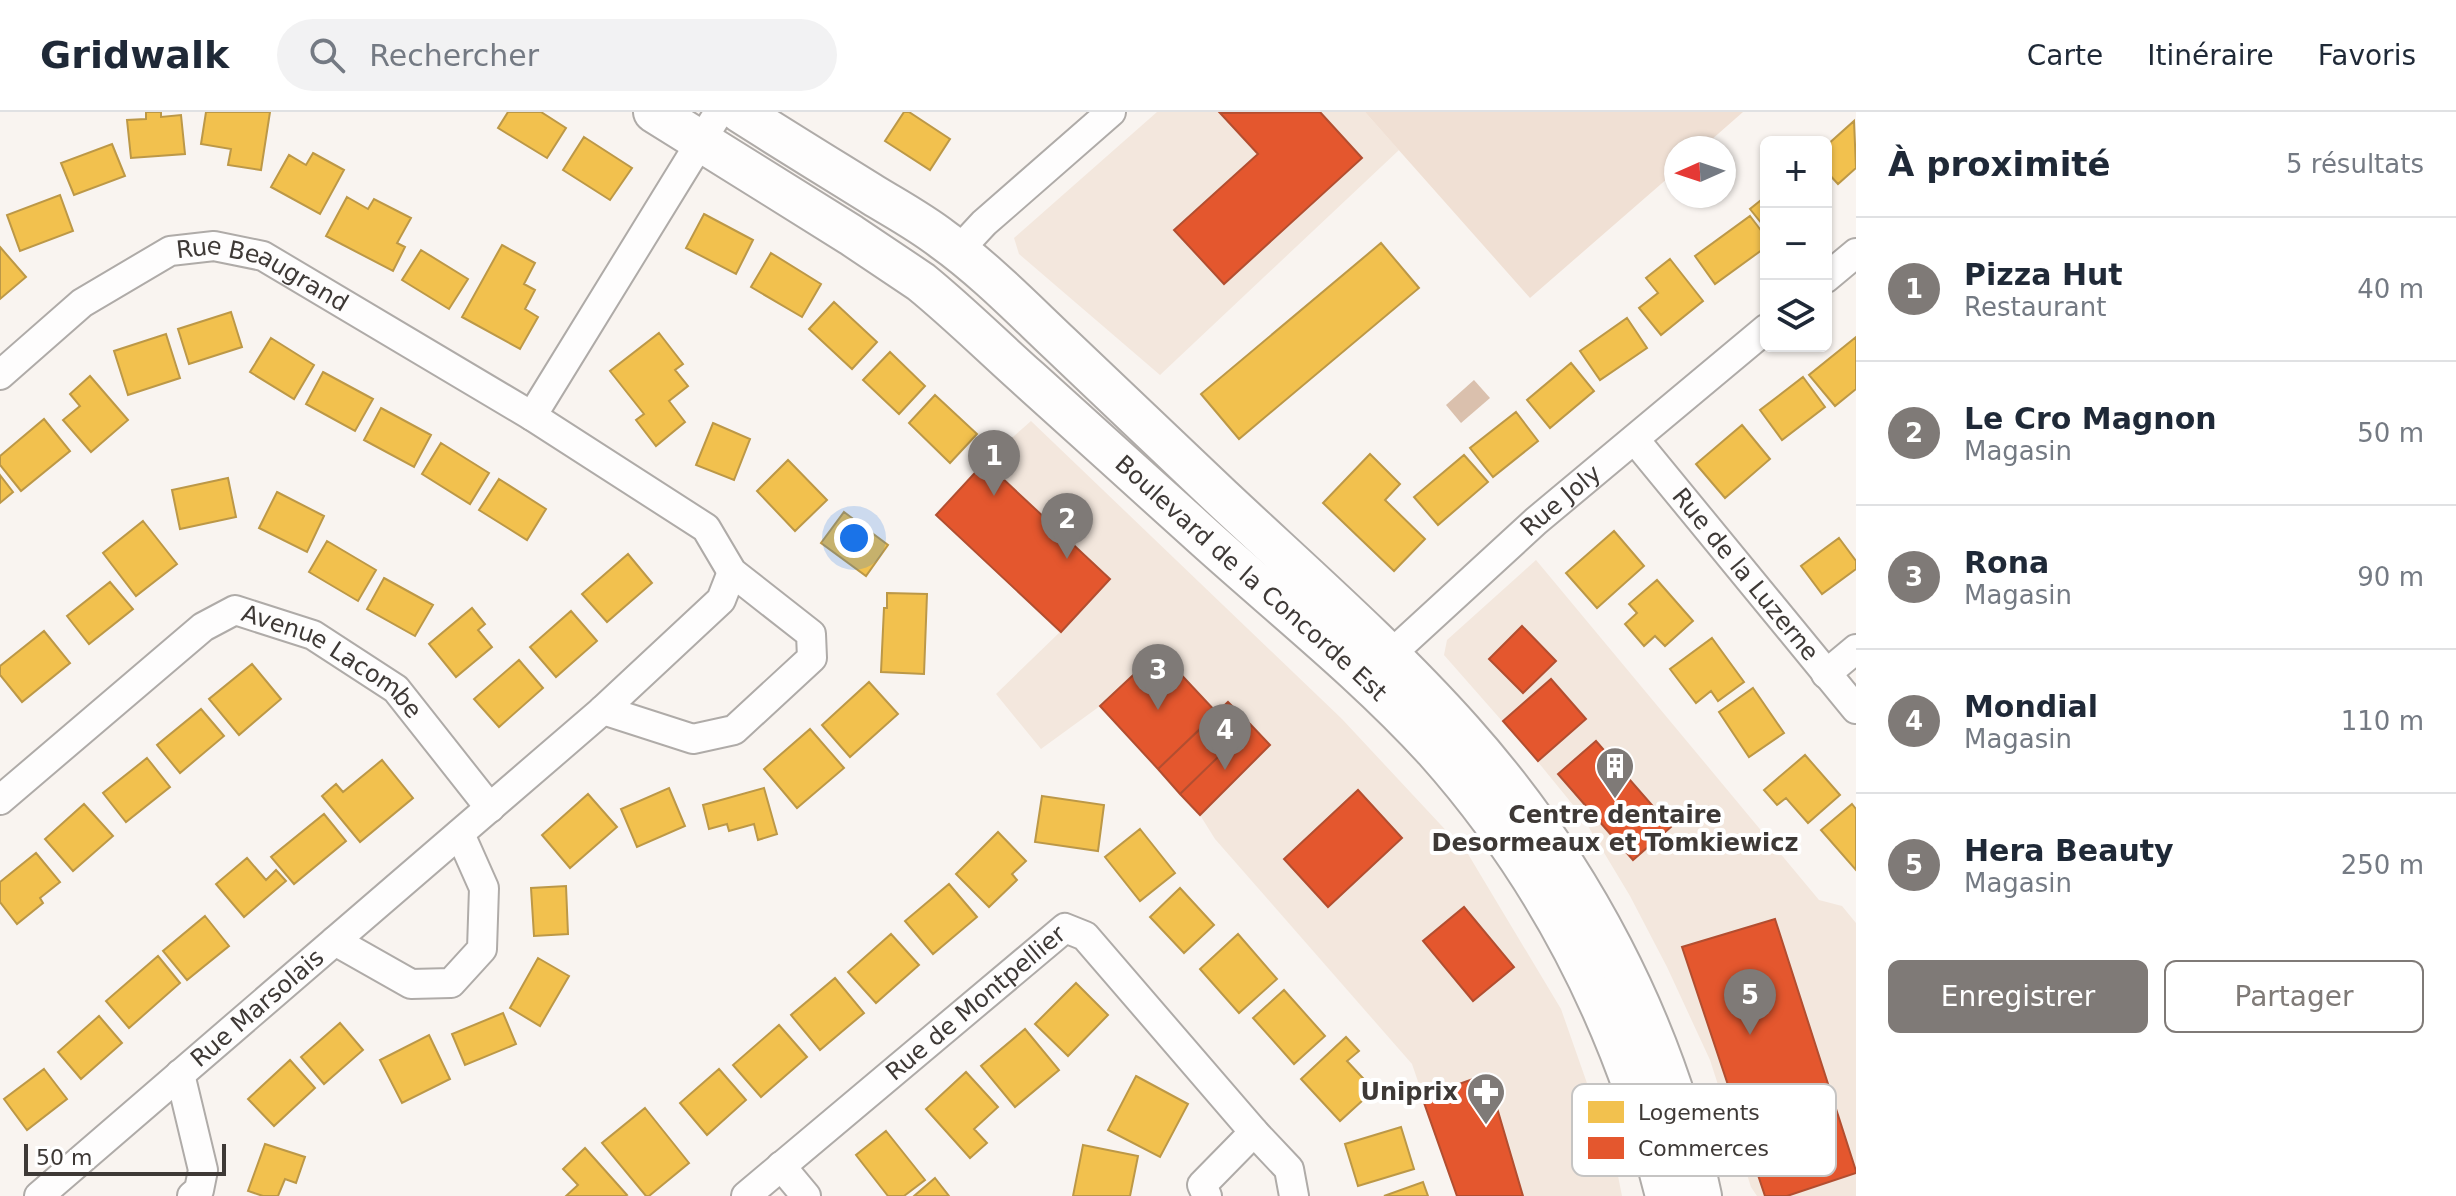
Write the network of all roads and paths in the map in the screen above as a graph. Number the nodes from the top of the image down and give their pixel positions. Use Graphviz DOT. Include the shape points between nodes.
graph roads {
  1 [pos="654,112"];
  2 [pos="740,112"];
  3 [pos="1111,112"];
  4 [pos="710,127"];
  5 [pos="958,251"];
  6 [pos="1856,253"];
  7 [pos="1832,273"];
  8 [pos="1760,334"];
  9 [pos="0,375"];
  10 [pos="532,416"];
  11 [pos="1635,440"];
  12 [pos="732,572"];
  13 [pos="1856,649"];
  14 [pos="1376,668"];
  15 [pos="1826,674"];
  16 [pos="1856,709"];
  17 [pos="603,710"];
  18 [pos="0,800"];
  19 [pos="490,808"];
  20 [pos="460,834"];
  21 [pos="335,941"];
  22 [pos="180,1074"];
  23 [pos="1632,1084"];
  24 [pos="1669,1084"];
  25 [pos="1254,1132"];
  26 [pos="781,1166"];
  27 [pos="1661,1176"];
  28 [pos="1696,1176"];
  29 [pos="48,1194"];
  30 [pos="192,1196"];
  31 [pos="746,1196"];
  32 [pos="806,1196"];
  33 [pos="1207,1196"];
  34 [pos="1294,1196"];
  35 [pos="1666,1196"];
  36 [pos="1701,1196"];
  1 -- 4 [label="street, Boulevard de la Concorde Est"];
  2 -- 5 [label="street, Boulevard de la Concorde Est"];
  3 -- 5 [label="street"];
  4 -- 10 [label="street"];
  4 -- 14 [label="street, Boulevard de la Concorde Est" via="921,282"];
  5 -- 14 [label="street, Boulevard de la Concorde Est" via="1025,310"];
  6 -- 7 [label="street"];
  8 -- 11 [label="street, Rue Joly"];
  9 -- 10 [label="street, Rue Beaugrand" via="82,303 170,251 214,246 263,256"];
  10 -- 12 [label="street, Rue Beaugrand" via="706,528"];
  11 -- 14 [label="street, Rue Joly" via="1536,521"];
  11 -- 15 [label="street, Rue de la Luzerne"];
  12 -- 17 [label="street, Rue Marsolais" via="721,600"];
  12 -- 17 [label="street" via="811,634 812,658 734,730 693,739"];
  13 -- 15 [label="street"];
  14 -- 23 [label="street, Boulevard de la Concorde Est" via="1421,735 1513,850 1560,923"];
  14 -- 24 [label="street, Boulevard de la Concorde Est" via="1430,696 1553,845 1628,980"];
  15 -- 16 [label="street, Rue de la Luzerne"];
  17 -- 19 [label="street, Rue Marsolais"];
  18 -- 19 [label="street, Avenue Lacombe" via="203,627 235,610 313,635 396,689"];
  19 -- 20 [label="street, Rue Marsolais"];
  20 -- 21 [label="street, Rue Marsolais"];
  20 -- 21 [label="street, Rue Marsolais" via="484,888 482,949 451,983 411,984"];
  21 -- 22 [label="street, Rue Marsolais"];
  22 -- 29 [label="street, Rue Marsolais"];
  22 -- 30 [label="street, Rue Marsolais" via="203,1170 199,1190"];
  25 -- 26 [label="street, Rue de Montpellier" via="1085,936 1065,928"];
  25 -- 33 [label="street" via="1202,1185"];
  25 -- 34 [label="street, Rue de Montpellier" via="1289,1169"];
  26 -- 31 [label="street, Rue de Montpellier"];
  26 -- 32 [label="street"];
  27 -- 35 [label="street, Boulevard de la Concorde Est"];
  28 -- 36 [label="street, Boulevard de la Concorde Est"];
}
